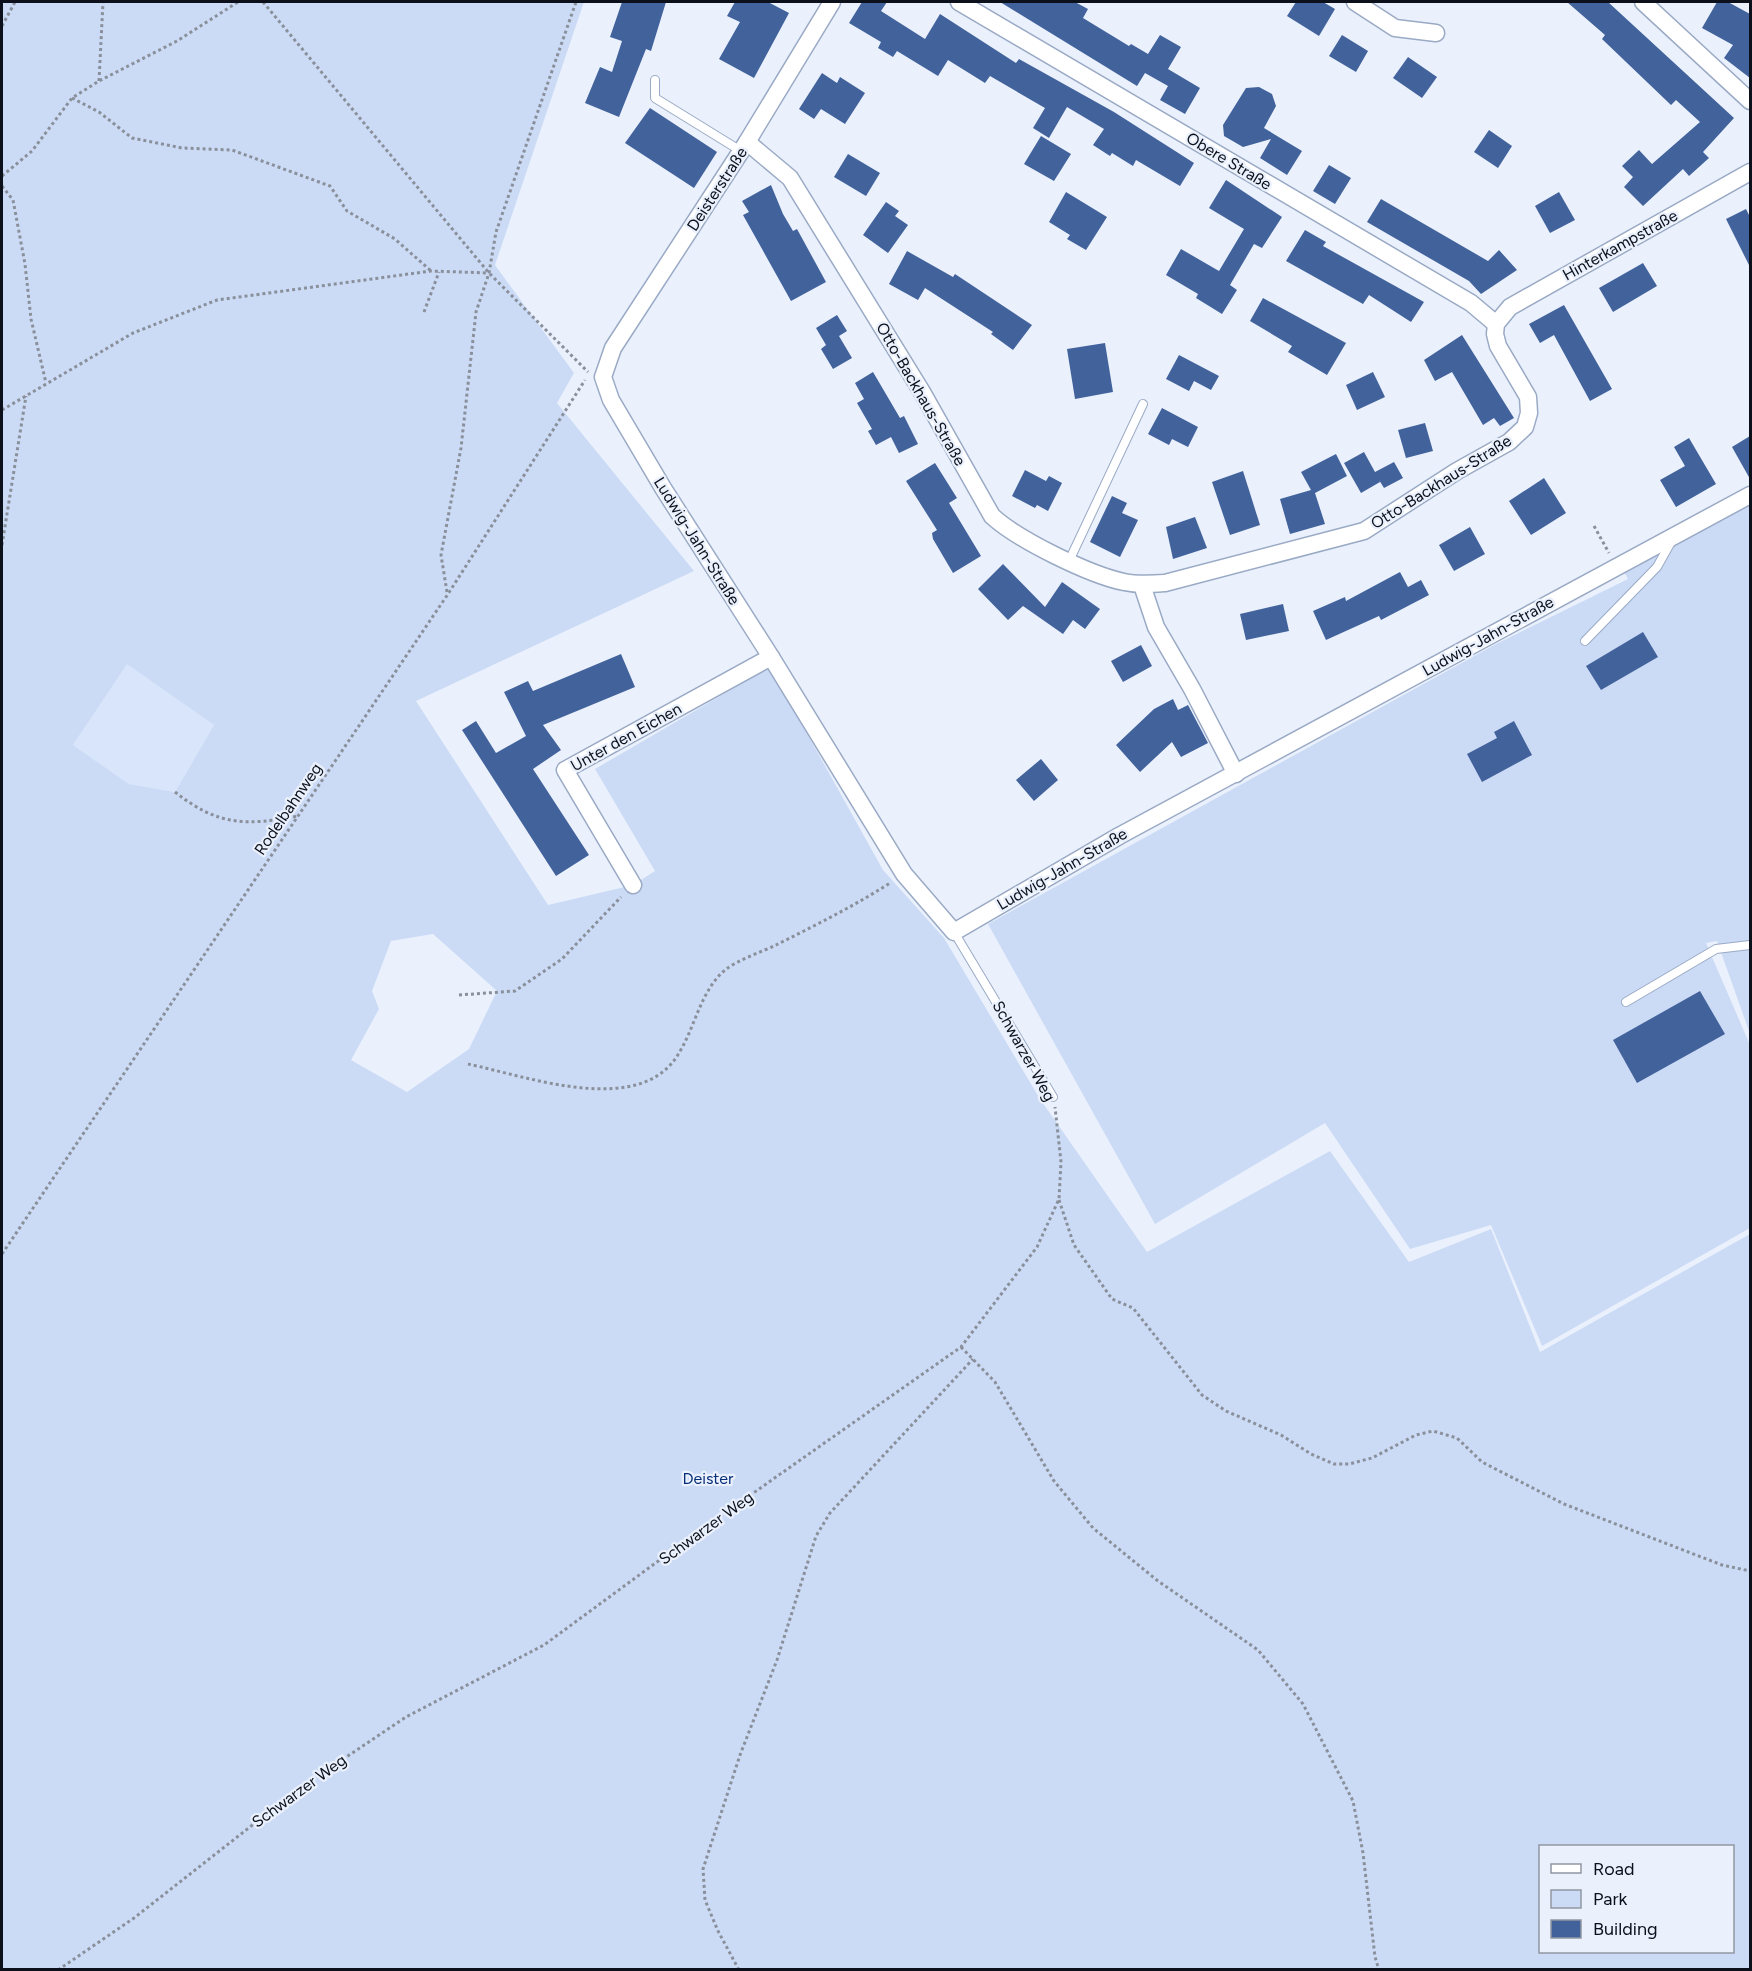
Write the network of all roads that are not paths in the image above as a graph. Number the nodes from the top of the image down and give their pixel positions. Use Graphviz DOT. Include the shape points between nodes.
graph roads {
  1 [pos="832,2"];
  2 [pos="959,2"];
  3 [pos="1355,2"];
  4 [pos="1643,2"];
  5 [pos="1436,33"];
  6 [pos="655,80"];
  7 [pos="1750,101"];
  8 [pos="744,146"];
  9 [pos="1750,171"];
  10 [pos="1496,324"];
  11 [pos="596,375"];
  12 [pos="1143,404"];
  13 [pos="1750,495"];
  14 [pos="1674,536"];
  15 [pos="1069,561"];
  16 [pos="1142,585"];
  17 [pos="1585,641"];
  18 [pos="771,657"];
  19 [pos="1236,774"];
  20 [pos="633,885"];
  21 [pos="954,932"];
  22 [pos="1750,945"];
  23 [pos="1626,1002"];
  24 [pos="1053,1097"];
  1 -- 8 [label="street, Deisterstraße"];
  2 -- 10 [label="street, Obere Straße" via="1471,303"];
  3 -- 5 [label="street" via="1395,28"];
  4 -- 7 [label="street"];
  6 -- 8 [label="lane" via="655,98"];
  8 -- 11 [label="street, Deisterstraße"];
  8 -- 15 [label="street, Otto-Backhaus-Straße" via="790,178 922,392 992,516 1004,527"];
  9 -- 10 [label="street, Hinterkampstraße" via="1510,307"];
  10 -- 16 [label="street, Otto-Backhaus-Straße" via="1498,346 1529,405 1525,427 1509,442 1364,531 1165,583"];
  11 -- 18 [label="street, Ludwig-Jahn-Straße"];
  12 -- 15 [label="lane"];
  13 -- 14 [label="street, Ludwig-Jahn-Straße"];
  14 -- 17 [label="lane" via="1657,567"];
  14 -- 19 [label="street, Ludwig-Jahn-Straße"];
  15 -- 16 [label="street, Otto-Backhaus-Straße" via="1122,582"];
  16 -- 19 [label="street" via="1156,627"];
  18 -- 20 [label="street, Unter den Eichen" via="565,770"];
  18 -- 21 [label="street, Ludwig-Jahn-Straße" via="904,874"];
  19 -- 21 [label="street, Ludwig-Jahn-Straße" via="1119,836"];
  21 -- 24 [label="lane, Schwarzer Weg"];
  22 -- 23 [label="lane" via="1716,949"];
}
